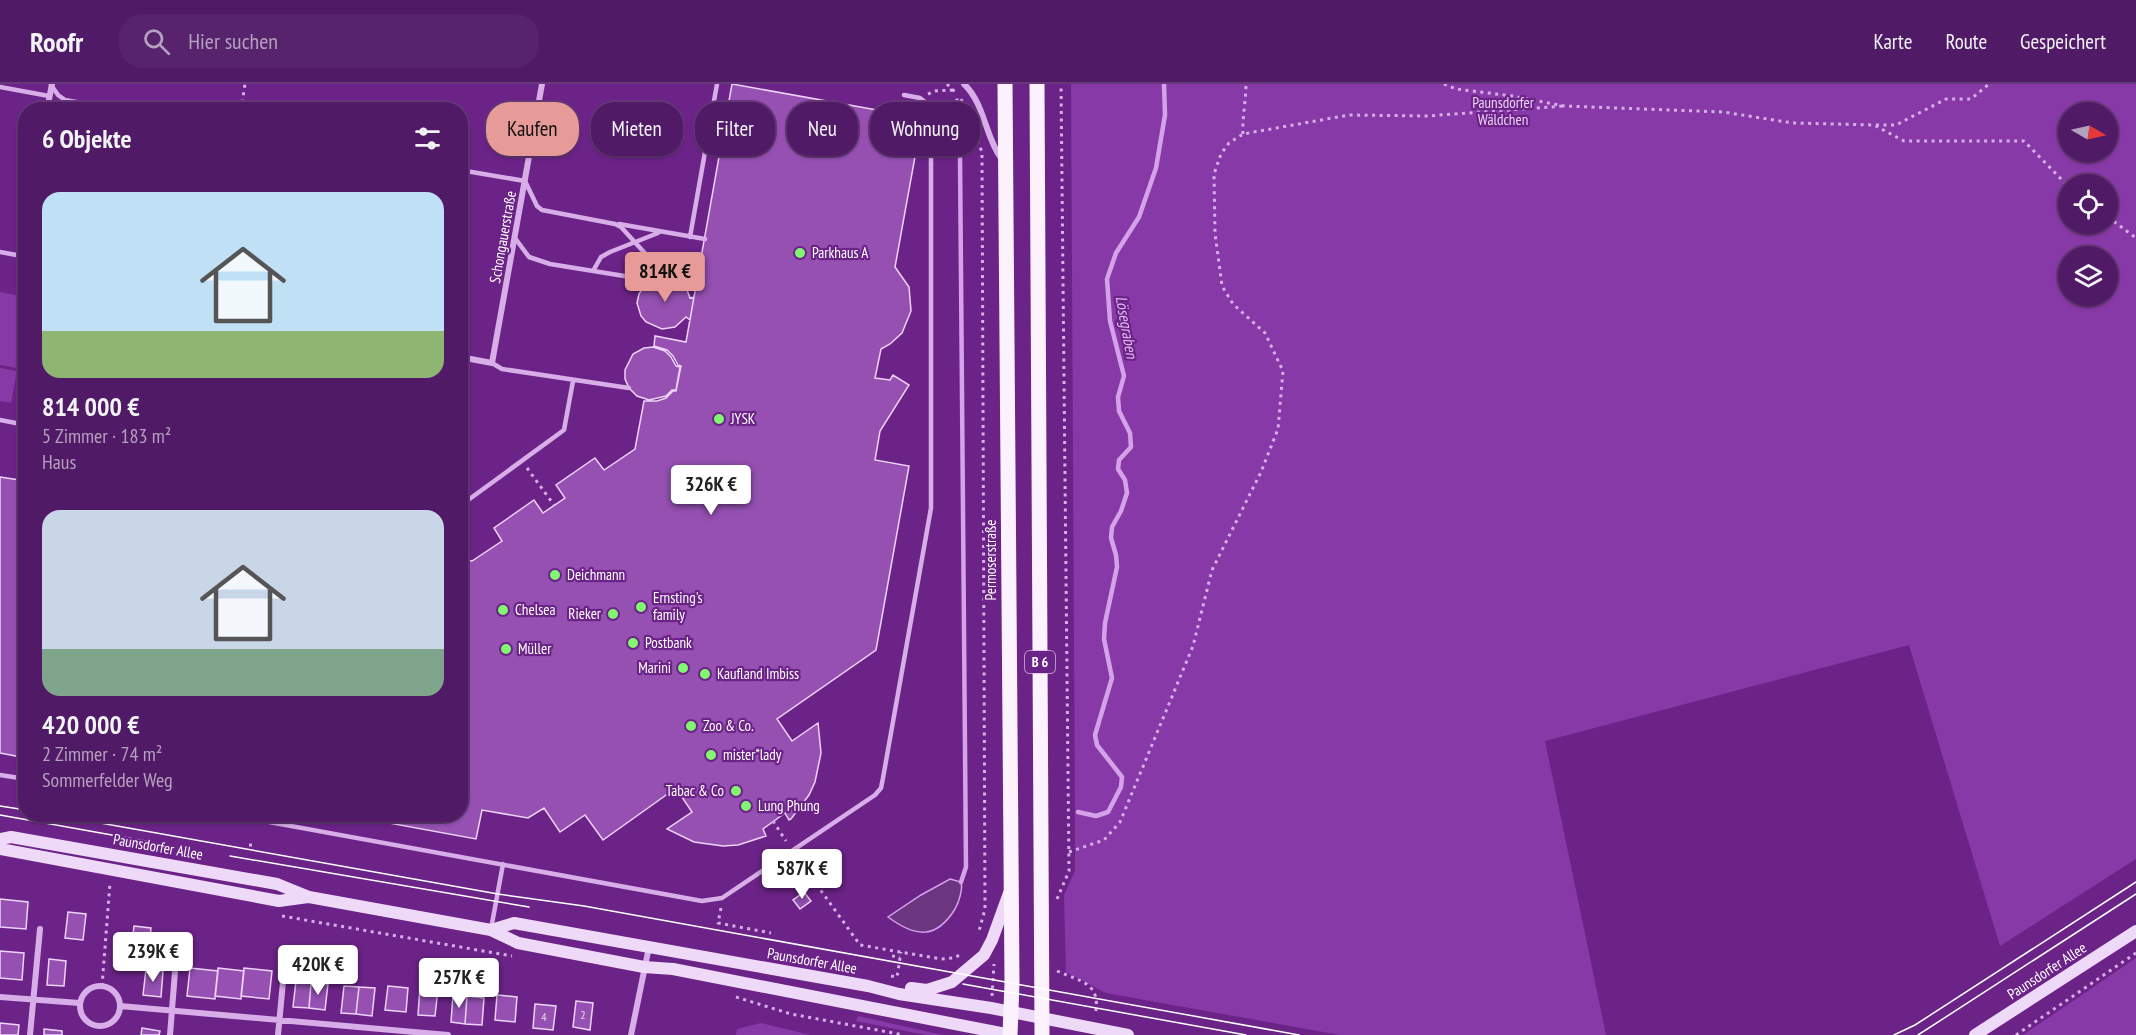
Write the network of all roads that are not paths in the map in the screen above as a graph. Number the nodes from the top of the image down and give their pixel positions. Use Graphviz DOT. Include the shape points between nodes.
graph roads {
  1 [pos="542,84"];
  2 [pos="717,84"];
  3 [pos="964,84"];
  4 [pos="1005,84"];
  5 [pos="1036,84"];
  6 [pos="52,85"];
  7 [pos="0,87"];
  8 [pos="904,94"];
  9 [pos="49,96"];
  10 [pos="48,102"];
  11 [pos="76,102"];
  12 [pos="1006,164"];
  13 [pos="468,171"];
  14 [pos="525,181"];
  15 [pos="615,224"];
  16 [pos="662,232"];
  17 [pos="690,237"];
  18 [pos="515,238"];
  19 [pos="705,239"];
  20 [pos="635,242"];
  21 [pos="0,252"];
  22 [pos="18,255"];
  23 [pos="593,271"];
  24 [pos="649,280"];
  25 [pos="684,286"];
  26 [pos="468,358"];
  27 [pos="492,363"];
  28 [pos="573,381"];
  29 [pos="629,388"];
  30 [pos="0,420"];
  31 [pos="18,423"];
  32 [pos="468,500"];
  33 [pos="0,774"];
  34 [pos="18,777"];
  35 [pos="269,822"];
  36 [pos="0,838"];
  37 [pos="0,849"];
  38 [pos="503,864"];
  39 [pos="1011,889"];
  40 [pos="309,897"];
  41 [pos="40,929"];
  42 [pos="491,930"];
  43 [pos="2136,931"];
  44 [pos="649,947"];
  45 [pos="286,950"];
  46 [pos="176,959"];
  47 [pos="645,967"];
  48 [pos="868,986"];
  49 [pos="0,997"];
  50 [pos="33,999"];
  51 [pos="79,1003"];
  52 [pos="120,1006"];
  53 [pos="172,1011"];
  54 [pos="1011,1011"];
  55 [pos="1042,1018"];
  56 [pos="279,1020"];
  57 [pos="952,1024"];
  58 [pos="30,1035"];
  59 [pos="170,1035"];
  60 [pos="278,1035"];
  61 [pos="448,1035"];
  62 [pos="631,1035"];
  63 [pos="963,1035"];
  64 [pos="1010,1035"];
  65 [pos="1042,1035"];
  66 [pos="1128,1035"];
  67 [pos="1975,1035"];
  1 -- 14 [label="street, Schongauerstraße"];
  2 -- 17 [label="lane"];
  3 -- 12 [label="street" via="977,102 994,148"];
  4 -- 12 [label="main road, Permoserstraße / B 6"];
  5 -- 55 [label="main road, B 6"];
  6 -- 9 [label="street"];
  6 -- 11 [label="lane" via="65,100"];
  7 -- 9 [label="lane"];
  8 -- 38 [label="lane" via="920,98 931,107 931,508 881,788 722,898 702,901"];
  9 -- 10 [label="street"];
  12 -- 39 [label="main road, Permoserstraße / B 6"];
  13 -- 14 [label="lane"];
  14 -- 15 [label="lane" via="542,210"];
  14 -- 18 [label="street, Schongauerstraße"];
  15 -- 16 [label="lane"];
  15 -- 20 [label="lane"];
  16 -- 17 [label="lane"];
  16 -- 20 [label="lane"];
  17 -- 19 [label="lane"];
  18 -- 23 [label="lane" via="529,256"];
  18 -- 27 [label="street, Schongauerstraße"];
  20 -- 23 [label="lane" via="601,257"];
  20 -- 25 [label="lane" via="652,261 684,274"];
  21 -- 22 [label="lane"];
  23 -- 24 [label="lane"];
  26 -- 27 [label="street"];
  27 -- 28 [label="lane" via="502,369"];
  28 -- 29 [label="lane"];
  28 -- 32 [label="lane" via="564,430"];
  30 -- 31 [label="lane"];
  33 -- 34 [label="lane"];
  35 -- 38 [label="lane"];
  36 -- 40 [label="main road, Paunsdorfer Allee" via="162,862 277,884"];
  37 -- 40 [label="main road, Paunsdorfer Allee" via="279,901"];
  38 -- 42 [label="lane"];
  39 -- 48 [label="main road" via="984,955 952,982 927,990"];
  39 -- 54 [label="main road, Permoserstraße / B 6"];
  40 -- 42 [label="main road, Paunsdorfer Allee"];
  41 -- 50 [label="street"];
  42 -- 44 [label="main road, Paunsdorfer Allee" via="514,923"];
  42 -- 47 [label="main road, Paunsdorfer Allee" via="518,943"];
  43 -- 67 [label="main road, Paunsdorfer Allee"];
  44 -- 47 [label="street"];
  44 -- 48 [label="main road, Paunsdorfer Allee"];
  45 -- 56 [label="street"];
  46 -- 53 [label="street"];
  47 -- 57 [label="main road, Paunsdorfer Allee" via="673,969"];
  47 -- 62 [label="street"];
  48 -- 54 [label="main road, Paunsdorfer Allee"];
  49 -- 50 [label="street"];
  50 -- 51 [label="street"];
  50 -- 58 [label="street"];
  51 -- 52 [label="street" via="88,989 102,986 115,993"];
  51 -- 52 [label="street" via="84,1020 100,1027 115,1021"];
  52 -- 53 [label="street"];
  53 -- 56 [label="street"];
  53 -- 59 [label="street"];
  54 -- 55 [label="main road, Paunsdorfer Allee"];
  54 -- 64 [label="main road, Permoserstraße / B 6"];
  55 -- 65 [label="main road, B 6"];
  55 -- 66 [label="main road, Paunsdorfer Allee"];
  56 -- 60 [label="street"];
  56 -- 61 [label="street"];
  57 -- 63 [label="main road"];
  57 -- 64 [label="main road, Paunsdorfer Allee"];
}
